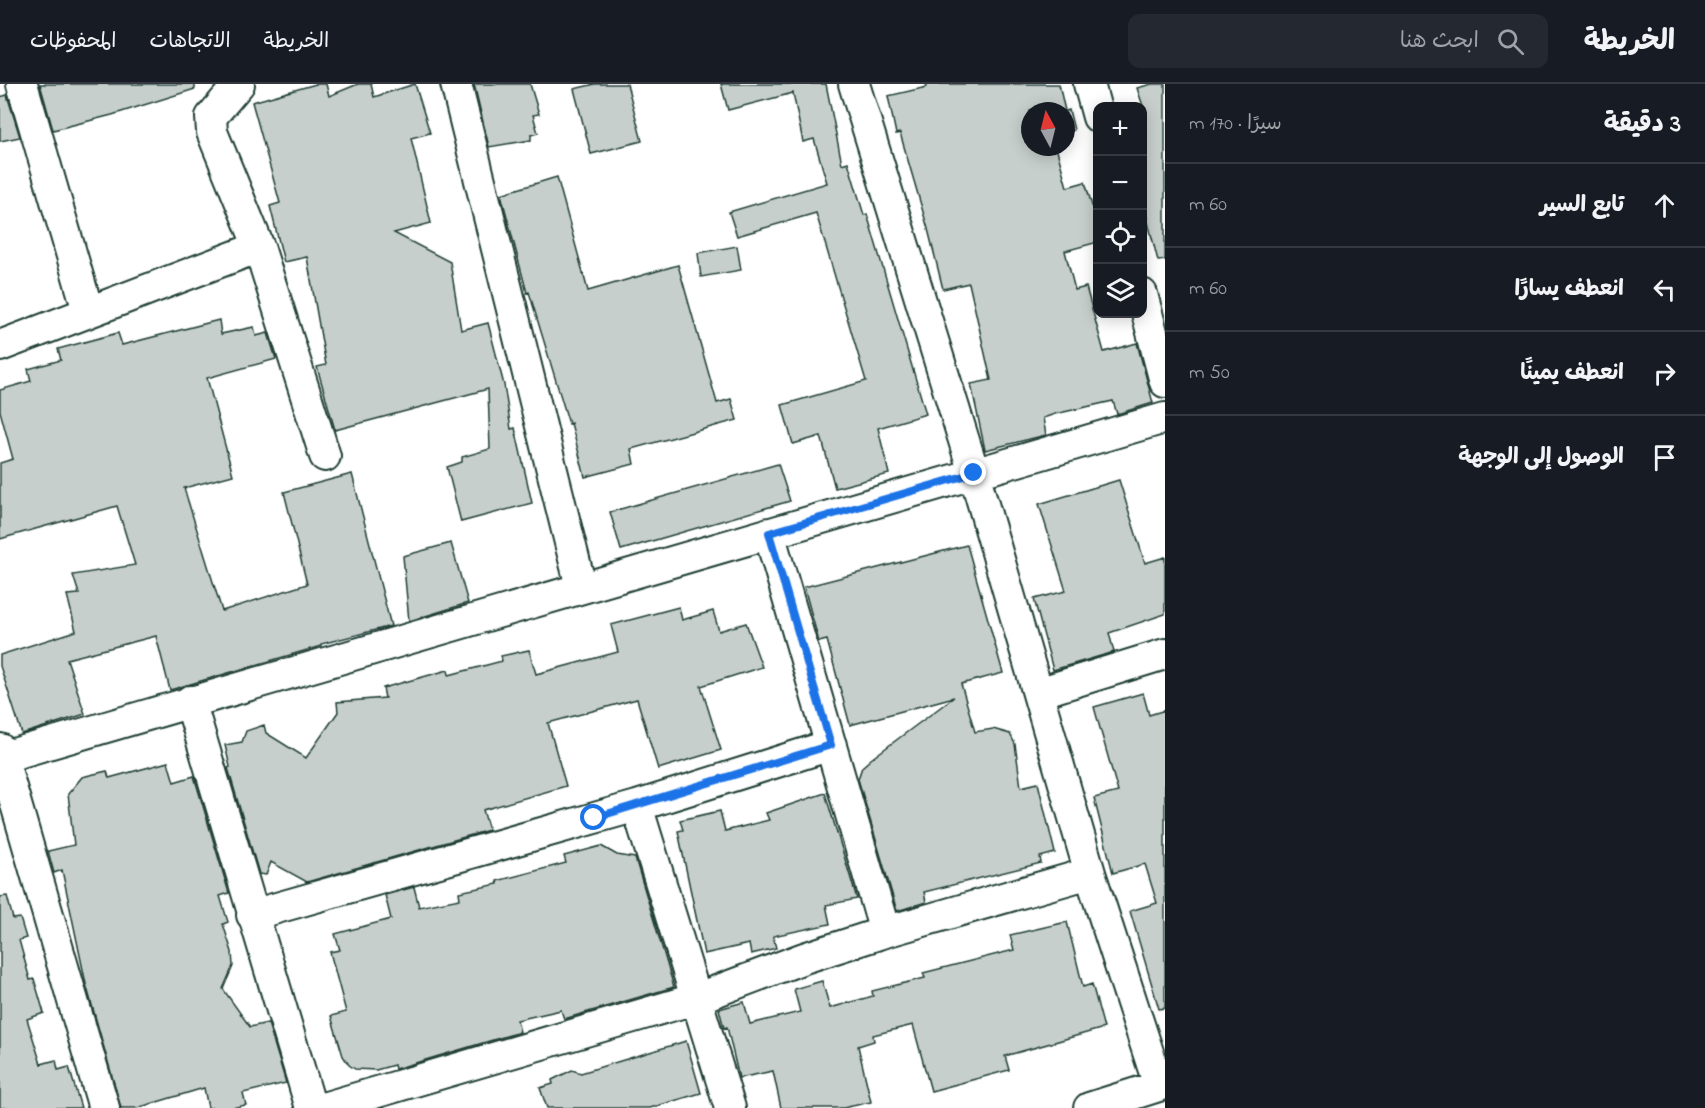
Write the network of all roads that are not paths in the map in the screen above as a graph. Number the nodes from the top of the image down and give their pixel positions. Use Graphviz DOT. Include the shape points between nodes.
graph roads {
  1 [pos="22,84"];
  2 [pos="239,84"];
  3 [pos="456,84"];
  4 [pos="854,84"];
  5 [pos="1089,84"];
  6 [pos="1094,102"];
  7 [pos="259,247"];
  8 [pos="1147,310"];
  9 [pos="88,311"];
  10 [pos="0,346"];
  11 [pos="1165,382"];
  12 [pos="1165,418"];
  13 [pos="326,456"];
  14 [pos="974,473"];
  15 [pos="769,533"];
  16 [pos="581,587"];
  17 [pos="1165,654"];
  18 [pos="1038,693"];
  19 [pos="190,702"];
  20 [pos="831,745"];
  21 [pos="1,755"];
  22 [pos="637,807"];
  23 [pos="1090,873"];
  24 [pos="252,915"];
  25 [pos="885,932"];
  26 [pos="698,998"];
  27 [pos="1162,1085"];
  28 [pos="104,1108"];
  29 [pos="311,1108"];
  30 [pos="323,1108"];
  31 [pos="730,1108"];
  32 [pos="1089,1108"];
  1 -- 9 [label="street"];
  2 -- 7 [label="street" via="211,117 212,132"];
  3 -- 16 [label="street"];
  4 -- 14 [label="street"];
  5 -- 6 [label="street"];
  7 -- 9 [label="street"];
  7 -- 13 [label="street"];
  8 -- 11 [label="street"];
  9 -- 10 [label="street"];
  12 -- 14 [label="street"];
  14 -- 15 [label="street"];
  14 -- 18 [label="street"];
  15 -- 16 [label="street"];
  15 -- 20 [label="street"];
  16 -- 19 [label="street"];
  17 -- 18 [label="street"];
  18 -- 23 [label="street"];
  19 -- 21 [label="street"];
  19 -- 24 [label="street"];
  20 -- 22 [label="street"];
  20 -- 25 [label="street"];
  21 -- 28 [label="street"];
  22 -- 24 [label="street"];
  22 -- 26 [label="street"];
  23 -- 25 [label="street"];
  23 -- 27 [label="street"];
  24 -- 29 [label="street"];
  25 -- 26 [label="street"];
  26 -- 30 [label="street"];
  26 -- 31 [label="street"];
  27 -- 32 [label="street"];
}
